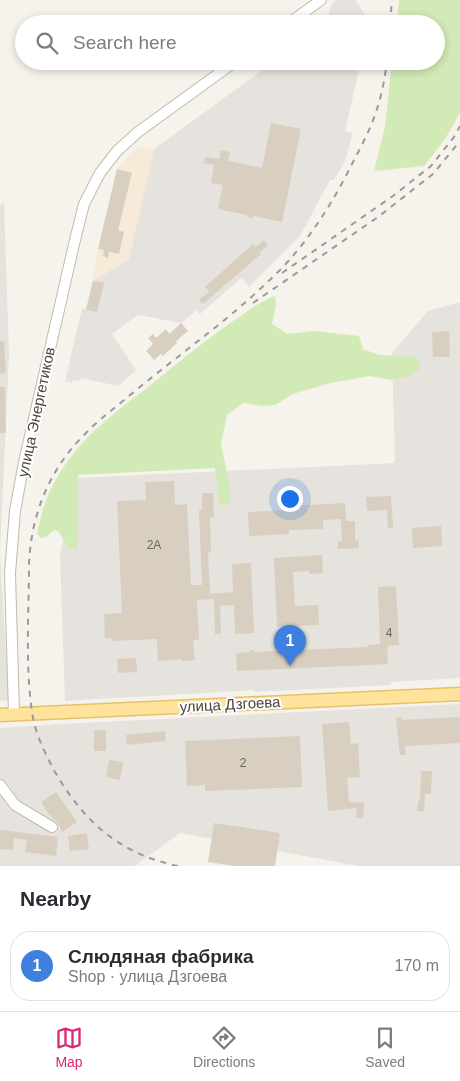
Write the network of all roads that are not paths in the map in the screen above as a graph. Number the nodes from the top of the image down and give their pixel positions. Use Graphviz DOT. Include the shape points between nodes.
graph roads {
  1 [pos="321,0"];
  2 [pos="300,15"];
  3 [pos="224,70"];
  4 [pos="460,694"];
  5 [pos="14,714"];
  6 [pos="0,715"];
  7 [pos="0,785"];
  8 [pos="52,827"];
  1 -- 2 [label="street"];
  3 -- 5 [label="street, улица Энергетиков" via="138,132 117,152 100,173 84,204 15,512 10,573"];
  4 -- 5 [label="main road, улица Дзгоева"];
  5 -- 6 [label="main road, улица Дзгоева"];
  7 -- 8 [label="street" via="15,805"];
}
